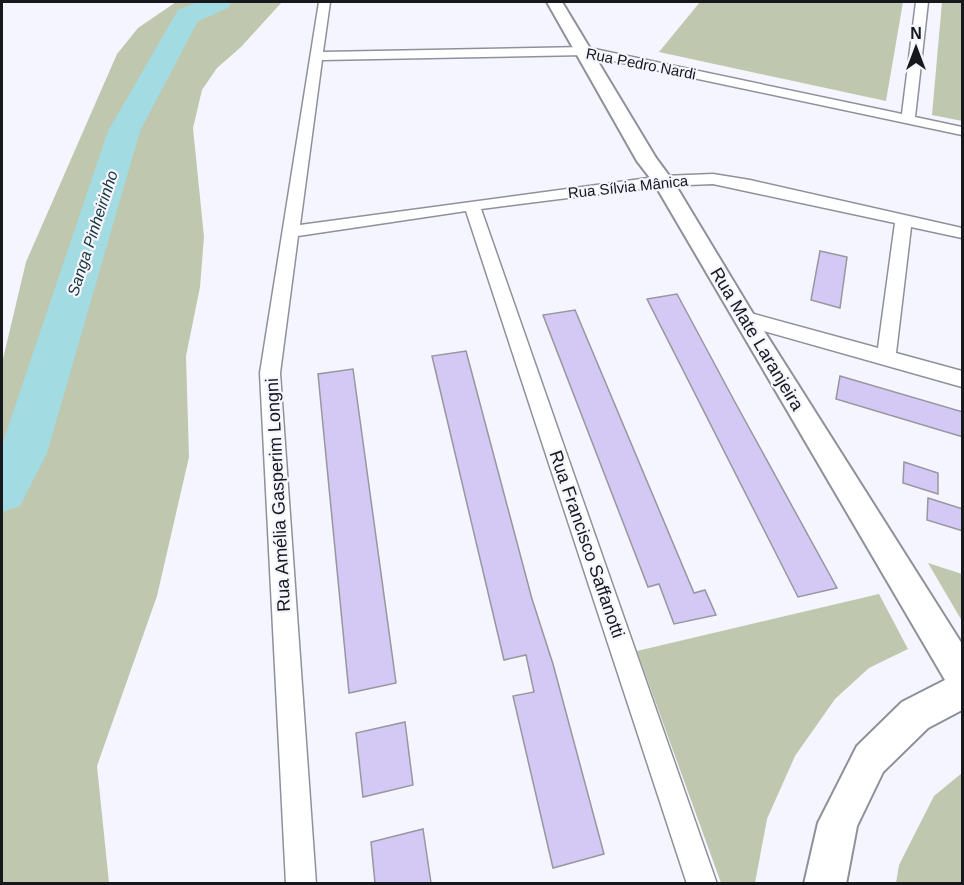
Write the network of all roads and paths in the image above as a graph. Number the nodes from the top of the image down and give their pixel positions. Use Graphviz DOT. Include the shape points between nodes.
graph roads {
  1 [pos="324,2"];
  2 [pos="554,2"];
  3 [pos="922,2"];
  4 [pos="585,51"];
  5 [pos="315,56"];
  6 [pos="908,119"];
  7 [pos="963,131"];
  8 [pos="663,181"];
  9 [pos="472,205"];
  10 [pos="904,219"];
  11 [pos="290,232"];
  12 [pos="963,233"];
  13 [pos="743,318"];
  14 [pos="886,358"];
  15 [pos="963,379"];
  16 [pos="963,675"];
  17 [pos="963,691"];
  18 [pos="301,884"];
  19 [pos="702,884"];
  20 [pos="825,884"];
  1 -- 5 [label="street, Rua Amélia Gasperim Longni"];
  2 -- 4 [label="street, Rua Mate Laranjeira"];
  3 -- 6 [label="street"];
  4 -- 5 [label="street, Rua Pedro Nardi"];
  4 -- 6 [label="street, Rua Pedro Nardi"];
  4 -- 8 [label="street, Rua Mate Laranjeira" via="647,161"];
  5 -- 11 [label="street, Rua Amélia Gasperim Longni"];
  6 -- 7 [label="street, Rua Pedro Nardi"];
  8 -- 9 [label="street, Rua Sílvia Mânica"];
  8 -- 10 [label="street, Rua Sílvia Mânica" via="714,179"];
  8 -- 13 [label="street, Rua Mate Laranjeira"];
  9 -- 11 [label="street, Rua Sílvia Mânica"];
  9 -- 19 [label="street, Rua Francisco Saffanotti"];
  10 -- 12 [label="street, Rua Sílvia Mânica"];
  10 -- 14 [label="street"];
  11 -- 18 [label="street, Rua Amélia Gasperim Longni" via="270,373"];
  13 -- 14 [label="street"];
  13 -- 16 [label="street, Rua Mate Laranjeira"];
  14 -- 15 [label="street"];
  17 -- 20 [label="street" via="915,715 870,759 838,823"];
}
